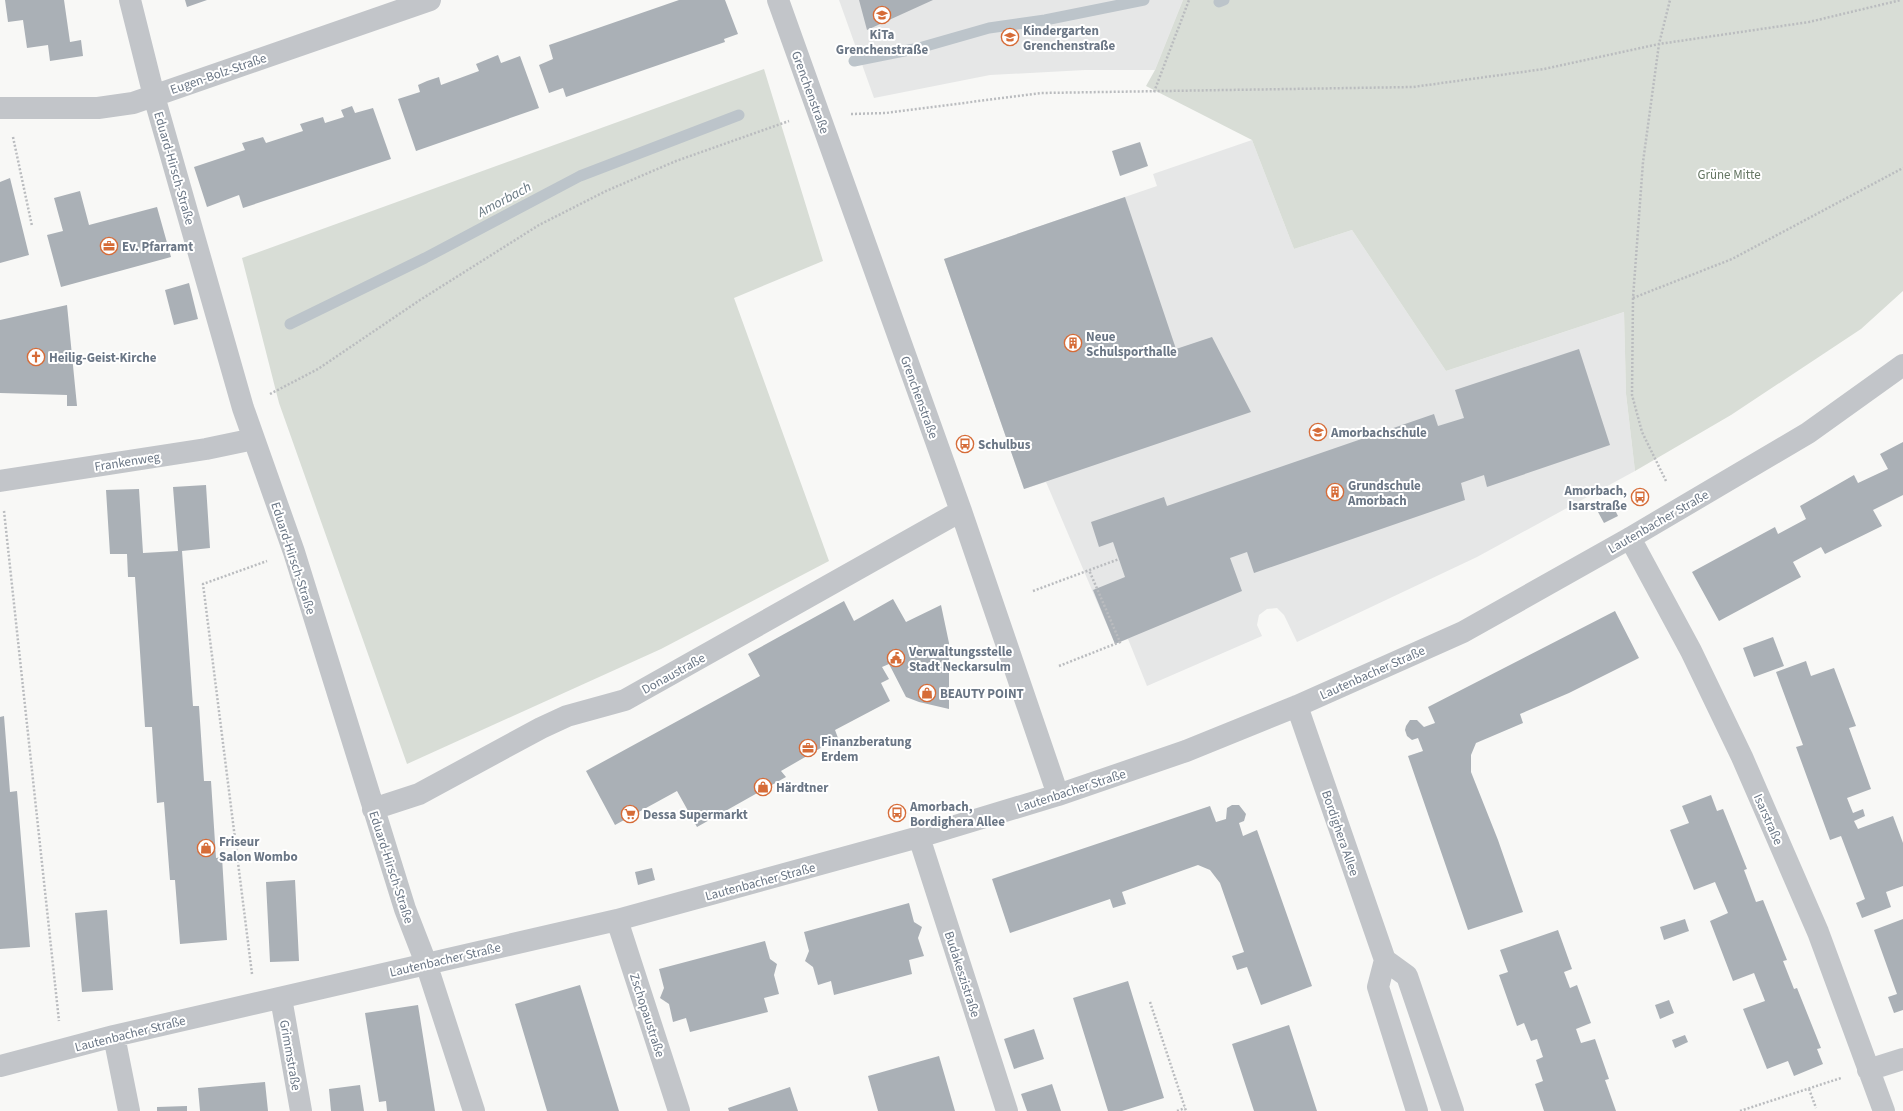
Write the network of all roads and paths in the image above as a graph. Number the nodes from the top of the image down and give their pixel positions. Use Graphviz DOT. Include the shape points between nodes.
graph roads {
  1 [pos="130,0"];
  2 [pos="430,0"];
  3 [pos="778,0"];
  4 [pos="1190,0"];
  5 [pos="1670,0"];
  6 [pos="1901,0"];
  7 [pos="1659,44"];
  8 [pos="1154,92"];
  9 [pos="154,96"];
  10 [pos="3,108"];
  11 [pos="818,112"];
  12 [pos="857,114"];
  13 [pos="1903,168"];
  14 [pos="32,226"];
  15 [pos="1633,298"];
  16 [pos="1903,365"];
  17 [pos="243,408"];
  18 [pos="254,439"];
  19 [pos="0,481"];
  20 [pos="1681,508"];
  21 [pos="961,511"];
  22 [pos="1630,538"];
  23 [pos="294,552"];
  24 [pos="1119,559"];
  25 [pos="1089,570"];
  26 [pos="1033,591"];
  27 [pos="1059,666"];
  28 [pos="1297,706"];
  29 [pos="1058,795"];
  30 [pos="374,809"];
  31 [pos="919,837"];
  32 [pos="617,920"];
  33 [pos="1385,960"];
  34 [pos="426,963"];
  35 [pos="281,998"];
  36 [pos="1150,1002"];
  37 [pos="256,1004"];
  38 [pos="114,1036"];
  39 [pos="62,1050"];
  40 [pos="1903,1059"];
  41 [pos="0,1066"];
  42 [pos="1868,1070"];
  43 [pos="1809,1088"];
  44 [pos="1816,1108"];
  45 [pos="1185,1110"];
  46 [pos="129,1111"];
  47 [pos="301,1111"];
  48 [pos="474,1111"];
  49 [pos="679,1111"];
  50 [pos="1007,1111"];
  51 [pos="1177,1111"];
  52 [pos="1418,1111"];
  53 [pos="1453,1111"];
  54 [pos="1740,1111"];
  55 [pos="1884,1111"];
  1 -- 9 [label="street, Eduard-Hirsch-Straße"];
  2 -- 9 [label="street, Eugen-Bolz-Straße"];
  3 -- 11 [label="street, Grenchenstraße"];
  4 -- 8 [label="path"];
  5 -- 7 [label="path"];
  6 -- 7 [label="path" via="1809,22"];
  7 -- 8 [label="path" via="1544,69 1413,87"];
  7 -- 15 [label="path" via="1643,162"];
  8 -- 12 [label="path" via="1041,93 886,113"];
  9 -- 10 [label="street, Eugen-Bolz-Straße" via="133,103 98,108"];
  9 -- 17 [label="street, Eduard-Hirsch-Straße"];
  10 -- 14 [label="path"];
  11 -- 17 [label="path" via="676,162 606,191 539,225 420,300 318,369"];
  11 -- 21 [label="street, Grenchenstraße"];
  13 -- 15 [label="path" via="1732,259"];
  15 -- 20 [label="path" via="1632,395 1642,432 1656,465"];
  16 -- 20 [label="street, Lautenbacher Straße" via="1808,433"];
  17 -- 18 [label="street, Eduard-Hirsch-Straße"];
  18 -- 19 [label="street, Frankenweg" via="206,449"];
  18 -- 23 [label="street, Eduard-Hirsch-Straße"];
  19 -- 39 [label="path"];
  20 -- 22 [label="street, Lautenbacher Straße"];
  21 -- 29 [label="street, Grenchenstraße"];
  21 -- 30 [label="street, Donaustraße" via="625,700 567,716 419,794"];
  22 -- 28 [label="street, Lautenbacher Straße" via="1463,632"];
  22 -- 42 [label="street, Isarstraße" via="1691,651 1742,757 1818,932"];
  23 -- 30 [label="street, Eduard-Hirsch-Straße"];
  23 -- 37 [label="path" via="203,584"];
  24 -- 25 [label="path"];
  25 -- 26 [label="path"];
  25 -- 27 [label="path" via="1120,642"];
  28 -- 29 [label="street, Lautenbacher Straße" via="1186,751"];
  28 -- 33 [label="street, Bordighera Allee"];
  29 -- 31 [label="street, Lautenbacher Straße"];
  30 -- 34 [label="street, Eduard-Hirsch-Straße" via="405,909"];
  31 -- 32 [label="street, Lautenbacher Straße"];
  31 -- 50 [label="street, Budakeszistraße"];
  32 -- 34 [label="street, Lautenbacher Straße"];
  32 -- 49 [label="street, Zschopaustraße"];
  33 -- 52 [label="street" via="1378,986"];
  33 -- 53 [label="street" via="1407,976"];
  34 -- 35 [label="street, Lautenbacher Straße"];
  34 -- 48 [label="street, Eduard-Hirsch-Straße"];
  35 -- 37 [label="street, Lautenbacher Straße"];
  35 -- 47 [label="street, Grimmstraße"];
  36 -- 45 [label="path"];
  37 -- 38 [label="street, Lautenbacher Straße"];
  38 -- 39 [label="street, Lautenbacher Straße"];
  38 -- 46 [label="street"];
  39 -- 41 [label="street, Lautenbacher Straße"];
  40 -- 42 [label="street"];
  42 -- 43 [label="path"];
  42 -- 55 [label="street, Isarstraße"];
  43 -- 44 [label="path"];
  43 -- 54 [label="path"];
  45 -- 51 [label="path"];
}
